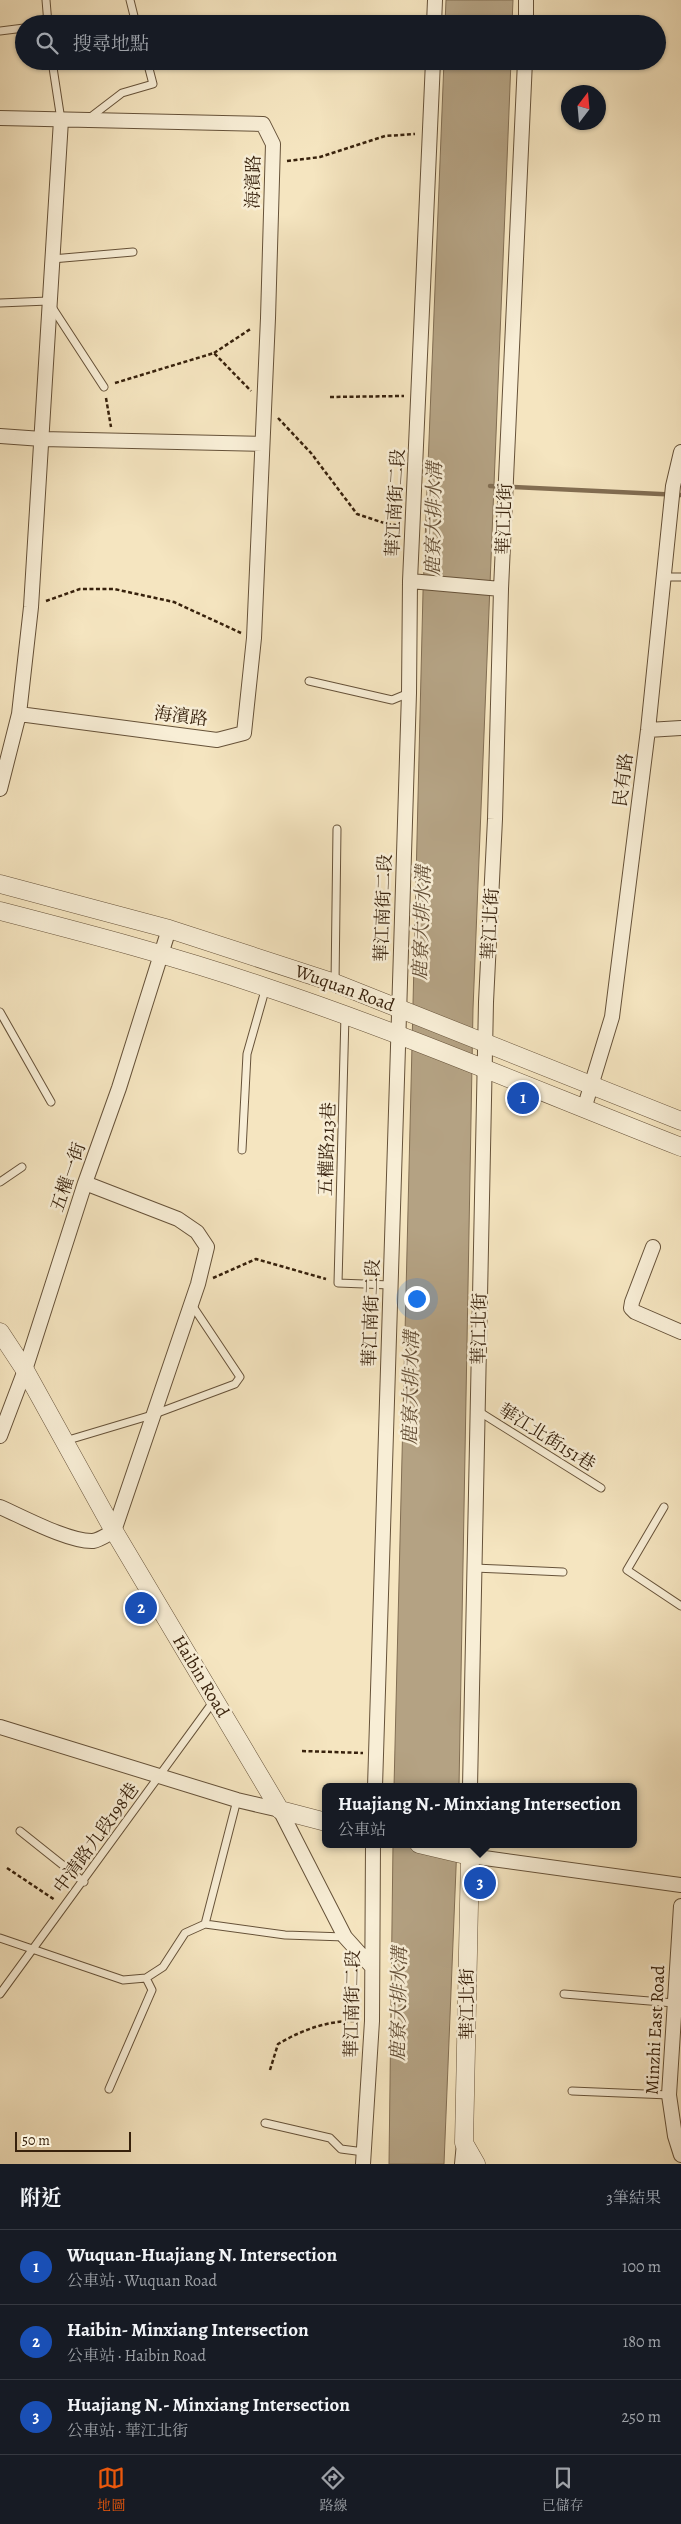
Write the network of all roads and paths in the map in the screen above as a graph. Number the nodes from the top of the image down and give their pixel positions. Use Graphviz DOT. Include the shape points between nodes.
graph roads {
  1 [pos="46,0"];
  2 [pos="130,0"];
  3 [pos="435,0"];
  4 [pos="526,0"];
  5 [pos="47,15"];
  6 [pos="134,15"];
  7 [pos="434,15"];
  8 [pos="526,15"];
  9 [pos="15,29"];
  10 [pos="0,31"];
  11 [pos="53,70"];
  12 [pos="149,70"];
  13 [pos="433,70"];
  14 [pos="525,70"];
  15 [pos="0,118"];
  16 [pos="61,120"];
  17 [pos="86,120"];
  18 [pos="430,133"];
  19 [pos="273,162"];
  20 [pos="133,252"];
  21 [pos="52,259"];
  22 [pos="48,301"];
  23 [pos="0,303"];
  24 [pos="268,318"];
  25 [pos="214,353"];
  26 [pos="104,387"];
  27 [pos="418,396"];
  28 [pos="330,397"];
  29 [pos="264,402"];
  30 [pos="0,436"];
  31 [pos="42,439"];
  32 [pos="114,440"];
  33 [pos="262,444"];
  34 [pos="681,452"];
  35 [pos="414,525"];
  36 [pos="664,577"];
  37 [pos="681,577"];
  38 [pos="415,582"];
  39 [pos="498,589"];
  40 [pos="31,607"];
  41 [pos="254,638"];
  42 [pos="309,681"];
  43 [pos="409,693"];
  44 [pos="19,714"];
  45 [pos="681,728"];
  46 [pos="648,730"];
  47 [pos="0,789"];
  48 [pos="337,829"];
  49 [pos="0,884"];
  50 [pos="0,911"];
  51 [pos="169,929"];
  52 [pos="161,953"];
  53 [pos="335,983"];
  54 [pos="266,987"];
  55 [pos="405,1010"];
  56 [pos="0,1012"];
  57 [pos="345,1015"];
  58 [pos="403,1037"];
  59 [pos="482,1040"];
  60 [pos="479,1067"];
  61 [pos="590,1084"];
  62 [pos="51,1102"];
  63 [pos="584,1109"];
  64 [pos="681,1121"];
  65 [pos="681,1147"];
  66 [pos="242,1150"];
  67 [pos="22,1167"];
  68 [pos="0,1182"];
  69 [pos="84,1183"];
  70 [pos="653,1247"];
  71 [pos="338,1283"];
  72 [pos="198,1284"];
  73 [pos="390,1286"];
  74 [pos="191,1304"];
  75 [pos="0,1332"];
  76 [pos="681,1332"];
  77 [pos="25,1370"];
  78 [pos="478,1411"];
  79 [pos="152,1415"];
  80 [pos="0,1436"];
  81 [pos="65,1441"];
  82 [pos="601,1488"];
  83 [pos="0,1507"];
  84 [pos="664,1507"];
  85 [pos="114,1531"];
  86 [pos="474,1568"];
  87 [pos="563,1572"];
  88 [pos="681,1606"];
  89 [pos="215,1699"];
  90 [pos="0,1727"];
  91 [pos="302,1751"];
  92 [pos="376,1754"];
  93 [pos="159,1775"];
  94 [pos="375,1783"];
  95 [pos="470,1783"];
  96 [pos="236,1800"];
  97 [pos="280,1810"];
  98 [pos="322,1821"];
  99 [pos="20,1831"];
  100 [pos="373,1848"];
  101 [pos="453,1848"];
  102 [pos="470,1850"];
  103 [pos="7,1868"];
  104 [pos="84,1882"];
  105 [pos="681,1885"];
  106 [pos="65,1906"];
  107 [pos="681,1906"];
  108 [pos="205,1924"];
  109 [pos="345,1937"];
  110 [pos="0,1938"];
  111 [pos="31,1950"];
  112 [pos="372,1967"];
  113 [pos="146,1978"];
  114 [pos="0,1994"];
  115 [pos="564,1994"];
  116 [pos="674,2003"];
  117 [pos="372,2022"];
  118 [pos="270,2070"];
  119 [pos="109,2090"];
  120 [pos="572,2091"];
  121 [pos="669,2095"];
  122 [pos="265,2123"];
  123 [pos="464,2143"];
  124 [pos="681,2155"];
  125 [pos="363,2158"];
  126 [pos="462,2164"];
  127 [pos="476,2164"];
  1 -- 5 [label="lane"];
  2 -- 6 [label="lane"];
  3 -- 7 [label="street"];
  4 -- 8 [label="street"];
  9 -- 10 [label="lane"];
  11 -- 16 [label="lane"];
  12 -- 17 [label="lane" via="153,84 122,93"];
  13 -- 18 [label="street, 華江南街二段"];
  14 -- 39 [label="street, 華江北街"];
  15 -- 16 [label="street, 海濱路"];
  16 -- 17 [label="street, 海濱路"];
  16 -- 21 [label="street"];
  17 -- 19 [label="street, 海濱路" via="263,124 273,144"];
  18 -- 19 [label="path" via="385,136 320,157"];
  18 -- 27 [label="street, 華江南街二段"];
  19 -- 24 [label="street, 海濱路"];
  20 -- 21 [label="lane"];
  21 -- 22 [label="street"];
  22 -- 23 [label="lane"];
  22 -- 26 [label="lane"];
  22 -- 31 [label="street"];
  24 -- 25 [label="path"];
  24 -- 29 [label="street, 海濱路"];
  25 -- 26 [label="path"];
  25 -- 29 [label="path"];
  26 -- 32 [label="path"];
  27 -- 28 [label="path"];
  27 -- 35 [label="street, 華江南街二段"];
  29 -- 33 [label="street, 海濱路"];
  29 -- 35 [label="path" via="311,453 357,514 387,524"];
  30 -- 31 [label="street"];
  31 -- 32 [label="street"];
  31 -- 40 [label="street"];
  32 -- 33 [label="street"];
  33 -- 41 [label="street, 海濱路"];
  34 -- 36 [label="street, 民有路" via="673,486"];
  35 -- 38 [label="street, 華江南街二段"];
  36 -- 37 [label="lane"];
  36 -- 46 [label="street, 民有路"];
  38 -- 39 [label="street"];
  38 -- 43 [label="street, 華江南街二段"];
  39 -- 59 [label="street, 華江北街"];
  40 -- 41 [label="path" via="80,589 114,590 174,602"];
  40 -- 44 [label="street"];
  41 -- 44 [label="street, 海濱路" via="244,733 217,740"];
  42 -- 43 [label="lane" via="392,700"];
  43 -- 55 [label="street, 華江南街二段"];
  44 -- 47 [label="street"];
  45 -- 46 [label="street"];
  46 -- 61 [label="street, 民有路" via="612,1016"];
  48 -- 53 [label="lane"];
  49 -- 51 [label="street, Wuquan Road"];
  50 -- 52 [label="street, Wuquan Road"];
  51 -- 52 [label="street, 五權一街"];
  51 -- 53 [label="street, Wuquan Road"];
  52 -- 54 [label="street, Wuquan Road"];
  52 -- 69 [label="street, 五權一街" via="119,1088"];
  53 -- 55 [label="street, Wuquan Road"];
  54 -- 57 [label="street, Wuquan Road"];
  54 -- 66 [label="lane" via="247,1054"];
  55 -- 58 [label="street, 華江南街二段"];
  55 -- 59 [label="street, Wuquan Road"];
  56 -- 62 [label="lane"];
  57 -- 58 [label="street, Wuquan Road"];
  57 -- 71 [label="lane, 五權路213巷"];
  58 -- 60 [label="street, Wuquan Road"];
  58 -- 73 [label="street, 華江南街二段"];
  59 -- 60 [label="street, 華江北街"];
  59 -- 61 [label="street, Wuquan Road"];
  60 -- 63 [label="street, Wuquan Road"];
  60 -- 78 [label="street, 華江北街"];
  61 -- 63 [label="street, 民有路"];
  61 -- 64 [label="street, Wuquan Road"];
  63 -- 65 [label="street, Wuquan Road"];
  67 -- 68 [label="lane"];
  69 -- 72 [label="street" via="178,1220 197,1232 207,1248"];
  69 -- 77 [label="street, 五權一街"];
  70 -- 76 [label="street" via="631,1308"];
  71 -- 72 [label="path" via="256,1260"];
  71 -- 73 [label="lane"];
  72 -- 74 [label="street"];
  73 -- 92 [label="street, 華江南街二段"];
  74 -- 79 [label="street"];
  74 -- 79 [label="lane" via="240,1376 234,1384"];
  75 -- 77 [label="street, Haibin Road"];
  77 -- 80 [label="street, 五權一街"];
  77 -- 81 [label="street, Haibin Road"];
  78 -- 82 [label="lane, 華江北街151巷"];
  78 -- 86 [label="street, 華江北街"];
  79 -- 81 [label="lane"];
  79 -- 85 [label="street"];
  81 -- 85 [label="street, Haibin Road"];
  83 -- 85 [label="street" via="80,1539 94,1541"];
  84 -- 88 [label="lane" via="627,1570"];
  85 -- 89 [label="street, Haibin Road"];
  86 -- 87 [label="lane"];
  86 -- 95 [label="street, 華江北街"];
  89 -- 93 [label="lane, 中清路九段198巷"];
  89 -- 97 [label="street, Haibin Road"];
  90 -- 93 [label="street"];
  91 -- 92 [label="path"];
  92 -- 94 [label="street, 華江南街二段"];
  93 -- 96 [label="street"];
  93 -- 104 [label="lane, 中清路九段198巷"];
  96 -- 97 [label="street"];
  96 -- 108 [label="lane"];
  97 -- 98 [label="street"];
  97 -- 109 [label="street, Haibin Road"];
  99 -- 104 [label="lane"];
  100 -- 112 [label="street, 華江南街二段"];
  101 -- 102 [label="street"];
  102 -- 105 [label="street"];
  102 -- 123 [label="street, 華江北街"];
  103 -- 106 [label="path"];
  104 -- 106 [label="lane, 中清路九段198巷"];
  106 -- 111 [label="lane, 中清路九段198巷"];
  107 -- 116 [label="street, Minzhi East Road"];
  108 -- 109 [label="lane" via="285,1935"];
  108 -- 113 [label="lane" via="185,1933 163,1967"];
  109 -- 112 [label="street, Haibin Road"];
  110 -- 111 [label="lane"];
  111 -- 113 [label="lane" via="122,1980"];
  111 -- 114 [label="lane, 中清路九段198巷"];
  112 -- 117 [label="street, 華江南街二段"];
  113 -- 119 [label="lane" via="152,1990"];
  115 -- 116 [label="lane"];
  116 -- 121 [label="street, Minzhi East Road"];
  117 -- 118 [label="path" via="335,2020 300,2031 278,2044"];
  117 -- 125 [label="street, 華江南街二段"];
  120 -- 121 [label="lane"];
  121 -- 124 [label="street, Minzhi East Road"];
  122 -- 125 [label="lane" via="330,2138 341,2149"];
  123 -- 126 [label="street, 華江北街"];
  123 -- 127 [label="street"];
}
